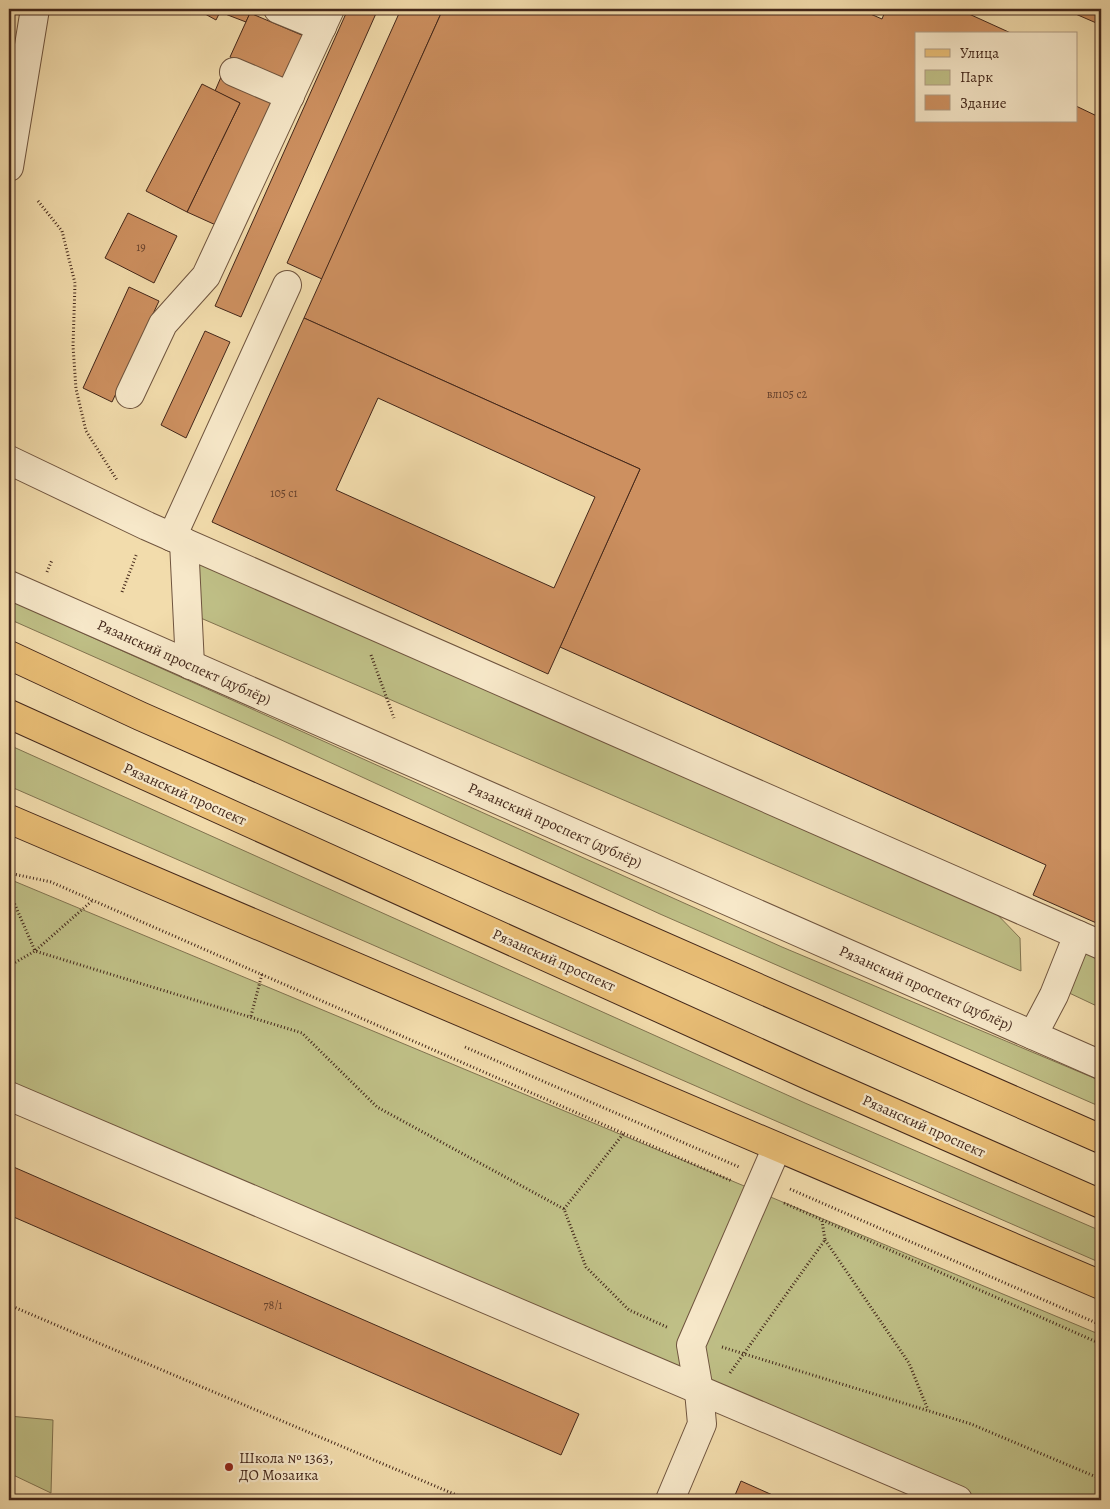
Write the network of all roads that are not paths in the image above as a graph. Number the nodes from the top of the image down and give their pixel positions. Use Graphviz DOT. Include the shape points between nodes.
graph roads {
  1 [pos="35,9"];
  2 [pos="278,9"];
  3 [pos="326,18"];
  4 [pos="234,72"];
  5 [pos="290,96"];
  6 [pos="9,167"];
  7 [pos="287,285"];
  8 [pos="130,394"];
  9 [pos="9,460"];
  10 [pos="178,539"];
  11 [pos="9,585"];
  12 [pos="9,654"];
  13 [pos="190,665"];
  14 [pos="9,714"];
  15 [pos="9,819"];
  16 [pos="1090,940"];
  17 [pos="1032,1034"];
  18 [pos="1101,1065"];
  19 [pos="9,1096"];
  20 [pos="1101,1139"];
  21 [pos="777,1147"];
  22 [pos="1101,1204"];
  23 [pos="1101,1285"];
  24 [pos="707,1394"];
  25 [pos="670,1500"];
  26 [pos="958,1500"];
  1 -- 6 [label="street"];
  2 -- 3 [label="street"];
  3 -- 5 [label="street"];
  4 -- 5 [label="street"];
  5 -- 8 [label="street" via="206,276 163,324"];
  7 -- 10 [label="street"];
  9 -- 10 [label="street"];
  10 -- 13 [label="street"];
  10 -- 16 [label="street"];
  11 -- 13 [label="street, Рязанский проспект (дублёр)"];
  12 -- 20 [label="main road" via="149,720"];
  13 -- 17 [label="street, Рязанский проспект (дублёр)"];
  14 -- 22 [label="main road, Рязанский проспект"];
  15 -- 21 [label="main road"];
  16 -- 17 [label="street"];
  17 -- 18 [label="street, Рязанский проспект (дублёр)"];
  19 -- 24 [label="street"];
  21 -- 23 [label="main road"];
  21 -- 24 [label="street" via="691,1345"];
  24 -- 25 [label="street" via="702,1424"];
  24 -- 26 [label="street"];
}
